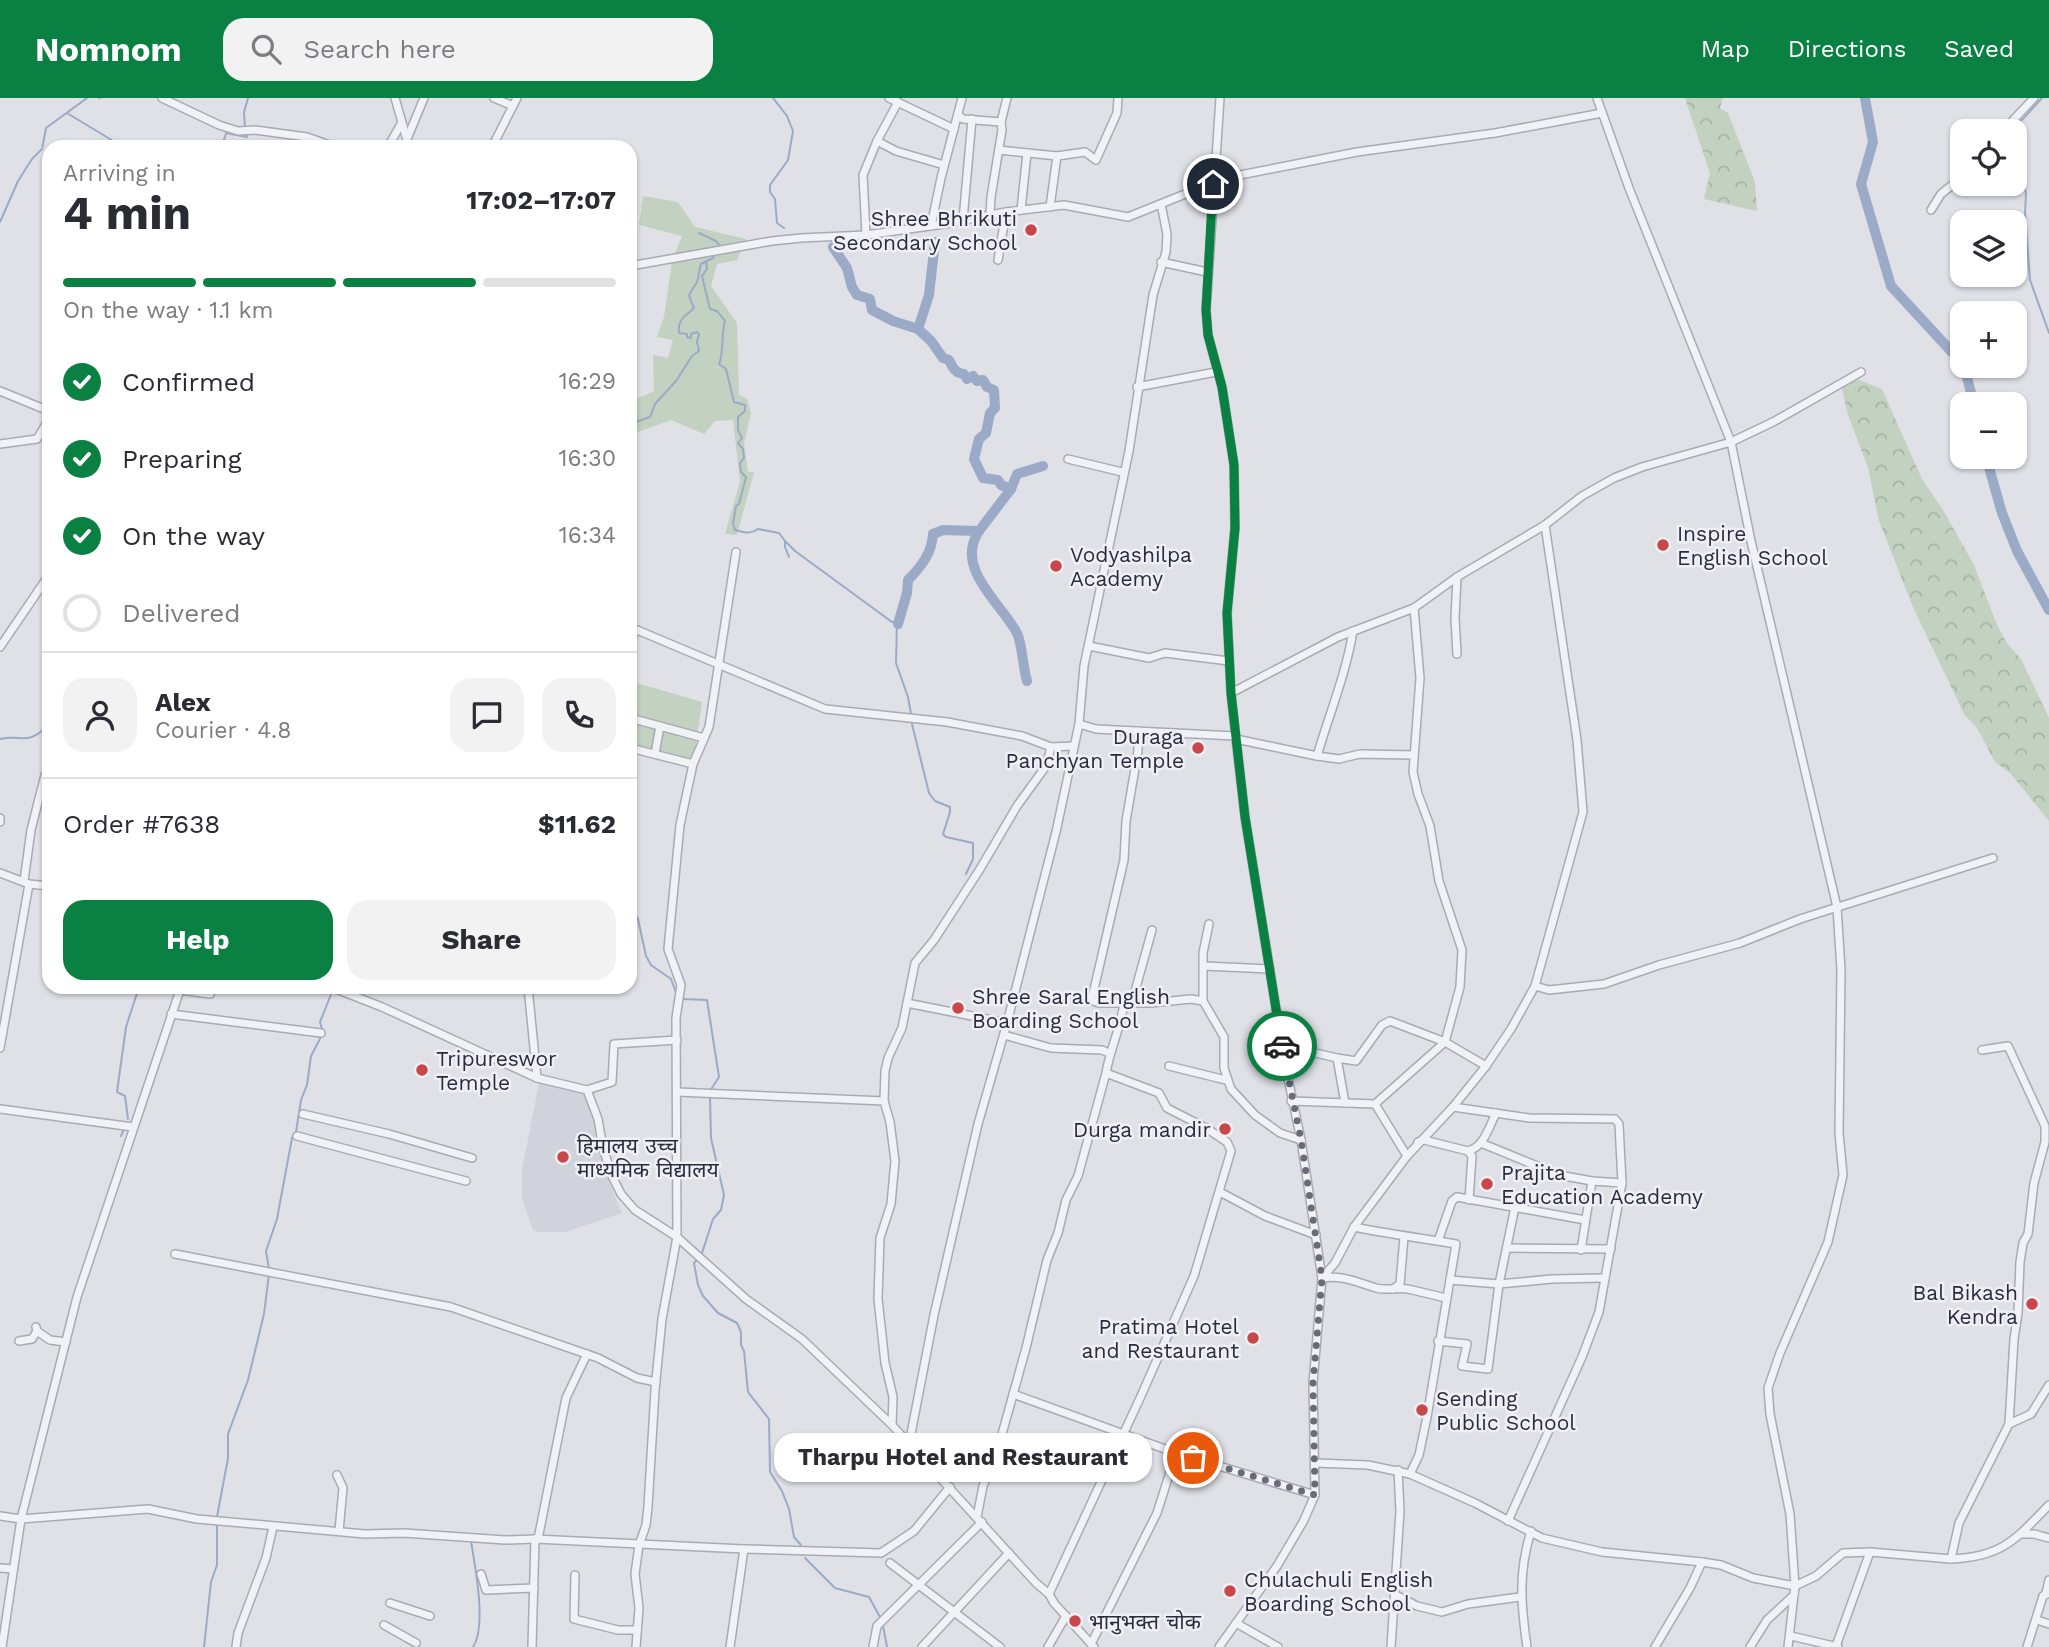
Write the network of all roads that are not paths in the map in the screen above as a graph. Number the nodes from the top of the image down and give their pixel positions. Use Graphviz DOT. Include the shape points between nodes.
graph roads {
  1 [pos="162,98"];
  2 [pos="395,98"];
  3 [pos="424,98"];
  4 [pos="494,98"];
  5 [pos="889,98"];
  6 [pos="962,98"];
  7 [pos="1007,98"];
  8 [pos="1118,98"];
  9 [pos="1220,98"];
  10 [pos="1597,98"];
  11 [pos="2034,98"];
  12 [pos="515,102"];
  13 [pos="898,102"];
  14 [pos="1602,113"];
  15 [pos="958,115"];
  16 [pos="972,119"];
  17 [pos="2014,119"];
  18 [pos="1001,121"];
  19 [pos="401,124"];
  20 [pos="954,129"];
  21 [pos="313,140"];
  22 [pos="392,140"];
  23 [pos="407,140"];
  24 [pos="409,140"];
  25 [pos="496,140"];
  26 [pos="877,141"];
  27 [pos="999,150"];
  28 [pos="1027,153"];
  29 [pos="1057,156"];
  30 [pos="944,165"];
  31 [pos="1213,184"];
  32 [pos="1950,187"];
  33 [pos="1161,204"];
  34 [pos="1050,207"];
  35 [pos="1021,210"];
  36 [pos="1931,210"];
  37 [pos="1006,212"];
  38 [pos="990,215"];
  39 [pos="963,220"];
  40 [pos="931,226"];
  41 [pos="866,235"];
  42 [pos="998,260"];
  43 [pos="1161,262"];
  44 [pos="637,265"];
  45 [pos="1207,272"];
  46 [pos="1216,372"];
  47 [pos="1861,372"];
  48 [pos="1137,387"];
  49 [pos="0,391"];
  50 [pos="42,408"];
  51 [pos="42,431"];
  52 [pos="1731,442"];
  53 [pos="0,444"];
  54 [pos="1068,459"];
  55 [pos="1122,472"];
  56 [pos="1545,525"];
  57 [pos="736,552"];
  58 [pos="1457,576"];
  59 [pos="42,585"];
  60 [pos="1414,608"];
  61 [pos="637,629"];
  62 [pos="1353,631"];
  63 [pos="1089,646"];
  64 [pos="0,647"];
  65 [pos="1457,654"];
  66 [pos="1229,661"];
  67 [pos="719,663"];
  68 [pos="1231,693"];
  69 [pos="637,720"];
  70 [pos="1079,724"];
  71 [pos="660,726"];
  72 [pos="1138,731"];
  73 [pos="704,738"];
  74 [pos="1236,738"];
  75 [pos="1073,746"];
  76 [pos="1051,747"];
  77 [pos="637,750"];
  78 [pos="655,754"];
  79 [pos="1414,755"];
  80 [pos="1317,756"];
  81 [pos="693,764"];
  82 [pos="42,787"];
  83 [pos="1993,858"];
  84 [pos="0,873"];
  85 [pos="27,883"];
  86 [pos="42,885"];
  87 [pos="1837,907"];
  88 [pos="1209,924"];
  89 [pos="1152,930"];
  90 [pos="1204,966"];
  91 [pos="1270,970"];
  92 [pos="1535,986"];
  93 [pos="179,994"];
  94 [pos="348,994"];
  95 [pos="529,994"];
  96 [pos="1203,1001"];
  97 [pos="1128,1002"];
  98 [pos="907,1003"];
  99 [pos="172,1014"];
  100 [pos="1007,1023"];
  101 [pos="321,1033"];
  102 [pos="1004,1035"];
  103 [pos="677,1040"];
  104 [pos="1445,1042"];
  105 [pos="1282,1045"];
  106 [pos="0,1048"];
  107 [pos="1982,1050"];
  108 [pos="1109,1053"];
  109 [pos="1337,1058"];
  110 [pos="1169,1066"];
  111 [pos="1486,1066"];
  112 [pos="1107,1073"];
  113 [pos="537,1078"];
  114 [pos="1226,1080"];
  115 [pos="587,1090"];
  116 [pos="677,1092"];
  117 [pos="884,1101"];
  118 [pos="1291,1101"];
  119 [pos="1345,1103"];
  120 [pos="1375,1104"];
  121 [pos="1453,1107"];
  122 [pos="0,1109"];
  123 [pos="1496,1113"];
  124 [pos="303,1114"];
  125 [pos="133,1126"];
  126 [pos="297,1136"];
  127 [pos="1301,1140"];
  128 [pos="1418,1142"];
  129 [pos="1481,1143"];
  130 [pos="1468,1151"];
  131 [pos="1407,1156"];
  132 [pos="472,1158"];
  133 [pos="466,1181"];
  134 [pos="1591,1181"];
  135 [pos="1621,1187"];
  136 [pos="1220,1192"];
  137 [pos="1469,1200"];
  138 [pos="1515,1208"];
  139 [pos="1586,1220"];
  140 [pos="1354,1227"];
  141 [pos="1316,1235"];
  142 [pos="677,1237"];
  143 [pos="1404,1237"];
  144 [pos="1438,1241"];
  145 [pos="1507,1248"];
  146 [pos="1581,1250"];
  147 [pos="1611,1250"];
  148 [pos="174,1254"];
  149 [pos="1322,1278"];
  150 [pos="1605,1278"];
  151 [pos="1450,1280"];
  152 [pos="1499,1284"];
  153 [pos="1392,1290"];
  154 [pos="1446,1298"];
  155 [pos="19,1341"];
  156 [pos="1438,1341"];
  157 [pos="66,1342"];
  158 [pos="587,1354"];
  159 [pos="656,1382"];
  160 [pos="2049,1385"];
  161 [pos="1013,1394"];
  162 [pos="2009,1424"];
  163 [pos="892,1425"];
  164 [pos="1123,1435"];
  165 [pos="909,1444"];
  166 [pos="1177,1453"];
  167 [pos="1314,1463"];
  168 [pos="1398,1470"];
  169 [pos="1410,1474"];
  170 [pos="337,1475"];
  171 [pos="950,1487"];
  172 [pos="1315,1495"];
  173 [pos="2049,1506"];
  174 [pos="0,1516"];
  175 [pos="21,1519"];
  176 [pos="979,1519"];
  177 [pos="1508,1521"];
  178 [pos="273,1527"];
  179 [pos="339,1531"];
  180 [pos="1531,1531"];
  181 [pos="2021,1534"];
  182 [pos="2049,1538"];
  183 [pos="536,1539"];
  184 [pos="639,1545"];
  185 [pos="744,1549"];
  186 [pos="1870,1552"];
  187 [pos="1009,1553"];
  188 [pos="1951,1559"];
  189 [pos="1702,1562"];
  190 [pos="890,1563"];
  191 [pos="0,1569"];
  192 [pos="13,1569"];
  193 [pos="481,1574"];
  194 [pos="575,1575"];
  195 [pos="2049,1580"];
  196 [pos="919,1586"];
  197 [pos="1795,1586"];
  198 [pos="534,1588"];
  199 [pos="2047,1593"];
  200 [pos="1049,1594"];
  201 [pos="1396,1595"];
  202 [pos="1794,1595"];
  203 [pos="1520,1597"];
  204 [pos="390,1603"];
  205 [pos="954,1612"];
  206 [pos="430,1616"];
  207 [pos="1066,1616"];
  208 [pos="2037,1620"];
  209 [pos="1236,1623"];
  210 [pos="2049,1624"];
  211 [pos="384,1625"];
  212 [pos="638,1630"];
  213 [pos="1791,1636"];
  214 [pos="416,1643"];
  215 [pos="1093,1645"];
  216 [pos="2,1647"];
  217 [pos="236,1647"];
  218 [pos="532,1647"];
  219 [pos="636,1647"];
  220 [pos="731,1647"];
  221 [pos="873,1647"];
  222 [pos="922,1647"];
  223 [pos="1000,1647"];
  224 [pos="1048,1647"];
  225 [pos="1219,1647"];
  226 [pos="1278,1647"];
  227 [pos="1391,1647"];
  228 [pos="1527,1647"];
  229 [pos="1655,1647"];
  230 [pos="1751,1647"];
  231 [pos="1788,1647"];
  232 [pos="1837,1647"];
  233 [pos="2027,1647"];
  1 -- 21 [label="street" via="238,131"];
  2 -- 19 [label="street"];
  3 -- 24 [label="street"];
  4 -- 12 [label="street"];
  5 -- 13 [label="street"];
  6 -- 15 [label="street"];
  7 -- 18 [label="street"];
  8 -- 29 [label="street" via="1117,113 1097,160 1085,152"];
  9 -- 31 [label="street"];
  10 -- 14 [label="street"];
  11 -- 17 [label="street"];
  12 -- 25 [label="street"];
  13 -- 20 [label="street"];
  13 -- 26 [label="street"];
  14 -- 31 [label="street" via="1309,160"];
  14 -- 52 [label="street"];
  15 -- 16 [label="street"];
  15 -- 20 [label="street"];
  16 -- 18 [label="street"];
  16 -- 39 [label="street"];
  18 -- 27 [label="street"];
  19 -- 22 [label="street"];
  19 -- 23 [label="street"];
  20 -- 30 [label="street"];
  26 -- 30 [label="street"];
  26 -- 41 [label="street" via="863,175"];
  27 -- 28 [label="street"];
  27 -- 38 [label="street"];
  28 -- 29 [label="street"];
  28 -- 35 [label="street"];
  29 -- 34 [label="street"];
  30 -- 40 [label="street"];
  31 -- 33 [label="street"];
  31 -- 45 [label="street"];
  32 -- 36 [label="street"];
  33 -- 34 [label="street" via="1128,217 1064,205"];
  33 -- 43 [label="street" via="1167,234"];
  34 -- 35 [label="street"];
  35 -- 37 [label="street"];
  37 -- 38 [label="street"];
  37 -- 42 [label="street"];
  38 -- 39 [label="street"];
  39 -- 40 [label="street"];
  40 -- 41 [label="street"];
  41 -- 44 [label="street" via="801,238"];
  43 -- 45 [label="street"];
  43 -- 48 [label="street"];
  45 -- 46 [label="street" via="1208,335"];
  46 -- 48 [label="street"];
  46 -- 66 [label="street" via="1234,465"];
  47 -- 52 [label="street"];
  48 -- 55 [label="street"];
  49 -- 50 [label="street"];
  51 -- 53 [label="street" via="37,439"];
  52 -- 56 [label="street" via="1614,478 1581,496"];
  52 -- 87 [label="street"];
  54 -- 55 [label="street"];
  55 -- 63 [label="street"];
  56 -- 58 [label="street"];
  56 -- 92 [label="street" via="1577,740 1583,812"];
  57 -- 67 [label="street"];
  58 -- 60 [label="street"];
  58 -- 65 [label="street"];
  59 -- 64 [label="street"];
  60 -- 62 [label="street"];
  60 -- 79 [label="street" via="1420,678"];
  61 -- 67 [label="street"];
  62 -- 68 [label="street"];
  62 -- 80 [label="street"];
  63 -- 66 [label="street" via="1152,659 1165,653"];
  63 -- 70 [label="street"];
  66 -- 68 [label="street"];
  67 -- 73 [label="street"];
  67 -- 76 [label="street" via="825,709 947,722 1022,736"];
  68 -- 74 [label="street"];
  69 -- 71 [label="street"];
  70 -- 72 [label="street"];
  70 -- 75 [label="street"];
  71 -- 73 [label="street"];
  71 -- 78 [label="street"];
  72 -- 74 [label="street"];
  72 -- 97 [label="street" via="1122,866 1092,998 1099,1003"];
  73 -- 81 [label="street"];
  74 -- 80 [label="street"];
  74 -- 91 [label="street"];
  75 -- 76 [label="street"];
  75 -- 100 [label="street"];
  76 -- 98 [label="street" via="1046,765 915,964"];
  77 -- 78 [label="street"];
  78 -- 81 [label="street"];
  79 -- 80 [label="street"];
  79 -- 104 [label="street" via="1413,772 1430,825 1439,881 1462,950 1460,987"];
  81 -- 103 [label="street" via="680,825 668,949 681,985"];
  82 -- 85 [label="street" via="31,830"];
  83 -- 87 [label="street"];
  84 -- 85 [label="street"];
  85 -- 86 [label="street"];
  85 -- 106 [label="street"];
  87 -- 92 [label="street" via="1740,943 1604,984 1549,990"];
  87 -- 197 [label="street" via="1843,1175 1828,1242 1768,1388 1790,1514"];
  88 -- 90 [label="street"];
  89 -- 97 [label="street"];
  90 -- 91 [label="street"];
  90 -- 96 [label="street"];
  91 -- 105 [label="street"];
  92 -- 111 [label="street"];
  93 -- 99 [label="street"];
  94 -- 113 [label="street"];
  95 -- 113 [label="street"];
  96 -- 97 [label="street"];
  96 -- 114 [label="street" via="1224,1037"];
  97 -- 108 [label="street"];
  98 -- 100 [label="street"];
  98 -- 117 [label="street" via="888,1058"];
  99 -- 101 [label="street"];
  99 -- 125 [label="street"];
  100 -- 102 [label="street"];
  102 -- 108 [label="street" via="1051,1048"];
  102 -- 165 [label="street" via="951,1239"];
  103 -- 115 [label="street" via="614,1044 612,1082"];
  103 -- 116 [label="street"];
  104 -- 109 [label="street" via="1390,1021 1382,1025 1356,1061"];
  104 -- 111 [label="street"];
  104 -- 120 [label="street"];
  105 -- 109 [label="street"];
  105 -- 118 [label="street"];
  107 -- 162 [label="street" via="2008,1046 2045,1126 2020,1262"];
  108 -- 112 [label="street"];
  109 -- 119 [label="street"];
  110 -- 114 [label="street"];
  111 -- 121 [label="street"];
  112 -- 136 [label="street" via="1159,1093 1167,1108 1227,1142 1231,1151"];
  112 -- 161 [label="street" via="1078,1176 1048,1258"];
  113 -- 115 [label="street"];
  114 -- 127 [label="street" via="1255,1115 1280,1133"];
  115 -- 142 [label="street" via="621,1194 635,1210"];
  116 -- 117 [label="street"];
  116 -- 142 [label="street"];
  117 -- 163 [label="street" via="895,1161 891,1204 880,1238 878,1299 893,1397"];
  118 -- 119 [label="street"];
  118 -- 127 [label="street"];
  119 -- 120 [label="street"];
  120 -- 131 [label="street"];
  121 -- 123 [label="street"];
  121 -- 128 [label="street"];
  122 -- 125 [label="street"];
  123 -- 129 [label="street"];
  123 -- 135 [label="street" via="1615,1119 1619,1124"];
  124 -- 132 [label="street"];
  125 -- 157 [label="street"];
  126 -- 133 [label="street"];
  127 -- 141 [label="street"];
  128 -- 130 [label="street"];
  128 -- 131 [label="street"];
  129 -- 130 [label="street"];
  129 -- 134 [label="street" via="1559,1175"];
  130 -- 137 [label="street" via="1472,1156"];
  131 -- 140 [label="street"];
  134 -- 135 [label="street"];
  134 -- 139 [label="street"];
  135 -- 147 [label="street"];
  136 -- 141 [label="street" via="1265,1216"];
  136 -- 164 [label="street" via="1194,1276"];
  137 -- 138 [label="street"];
  137 -- 144 [label="street" via="1454,1198"];
  138 -- 139 [label="street"];
  138 -- 145 [label="street"];
  139 -- 146 [label="street"];
  140 -- 143 [label="street"];
  140 -- 149 [label="street"];
  141 -- 149 [label="street"];
  142 -- 159 [label="street"];
  142 -- 163 [label="street" via="746,1299 802,1339"];
  143 -- 144 [label="street"];
  143 -- 153 [label="street" via="1400,1284"];
  144 -- 151 [label="street" via="1456,1244"];
  145 -- 146 [label="street"];
  145 -- 152 [label="street"];
  146 -- 147 [label="street"];
  147 -- 150 [label="street"];
  148 -- 158 [label="street" via="451,1307"];
  149 -- 153 [label="street" via="1334,1276"];
  149 -- 167 [label="street" via="1313,1383"];
  150 -- 152 [label="street"];
  150 -- 177 [label="street" via="1599,1312 1582,1357"];
  151 -- 152 [label="street"];
  151 -- 154 [label="street"];
  152 -- 156 [label="street" via="1488,1369 1462,1366 1467,1344"];
  153 -- 154 [label="street" via="1405,1288"];
  154 -- 156 [label="street"];
  155 -- 157 [label="street" via="32,1339 36,1329 50,1340"];
  156 -- 169 [label="street" via="1419,1455"];
  157 -- 175 [label="street"];
  158 -- 159 [label="street"];
  158 -- 183 [label="street" via="566,1398"];
  159 -- 184 [label="street" via="648,1507"];
  160 -- 162 [label="street" via="2031,1414"];
  161 -- 164 [label="street"];
  161 -- 176 [label="street" via="983,1486"];
  162 -- 188 [label="street" via="1959,1523"];
  163 -- 165 [label="street"];
  164 -- 166 [label="street"];
  164 -- 200 [label="street"];
  165 -- 171 [label="street"];
  166 -- 172 [label="street"];
  166 -- 215 [label="street" via="1157,1513"];
  167 -- 168 [label="street"];
  167 -- 172 [label="street"];
  168 -- 169 [label="street"];
  168 -- 201 [label="street"];
  169 -- 177 [label="street"];
  170 -- 179 [label="street" via="343,1488"];
  171 -- 176 [label="street"];
  171 -- 185 [label="street" via="914,1531 881,1553"];
  172 -- 209 [label="street" via="1277,1566"];
  173 -- 181 [label="street"];
  174 -- 175 [label="street"];
  175 -- 178 [label="street" via="148,1509"];
  175 -- 192 [label="street"];
  176 -- 187 [label="street"];
  176 -- 196 [label="street"];
  177 -- 180 [label="street"];
  178 -- 179 [label="street"];
  178 -- 217 [label="street"];
  179 -- 183 [label="street"];
  180 -- 189 [label="street" via="1542,1538 1602,1552"];
  180 -- 203 [label="street"];
  181 -- 182 [label="street"];
  181 -- 188 [label="street" via="1986,1555"];
  183 -- 184 [label="street"];
  183 -- 198 [label="street"];
  184 -- 185 [label="street"];
  184 -- 212 [label="street" via="635,1580"];
  185 -- 220 [label="street"];
  186 -- 188 [label="street"];
  186 -- 197 [label="street" via="1843,1553 1816,1576"];
  186 -- 232 [label="street"];
  187 -- 200 [label="street"];
  187 -- 205 [label="street"];
  189 -- 197 [label="street"];
  189 -- 229 [label="street"];
  190 -- 196 [label="street"];
  191 -- 192 [label="street"];
  192 -- 216 [label="street"];
  193 -- 198 [label="street" via="486,1590"];
  194 -- 212 [label="street" via="574,1619"];
  195 -- 199 [label="street"];
  196 -- 205 [label="street"];
  196 -- 221 [label="street" via="877,1626"];
  197 -- 202 [label="street"];
  198 -- 218 [label="street"];
  199 -- 208 [label="street"];
  200 -- 207 [label="street"];
  201 -- 203 [label="street" via="1442,1612"];
  201 -- 227 [label="street"];
  202 -- 213 [label="street"];
  202 -- 230 [label="street" via="1767,1620"];
  203 -- 228 [label="street"];
  204 -- 206 [label="street"];
  205 -- 222 [label="street"];
  205 -- 223 [label="street"];
  207 -- 215 [label="street"];
  207 -- 224 [label="street"];
  208 -- 210 [label="street"];
  208 -- 233 [label="street"];
  209 -- 225 [label="street"];
  209 -- 226 [label="street"];
  211 -- 214 [label="street"];
  212 -- 219 [label="street"];
  213 -- 231 [label="street"];
  213 -- 232 [label="street"];
}
